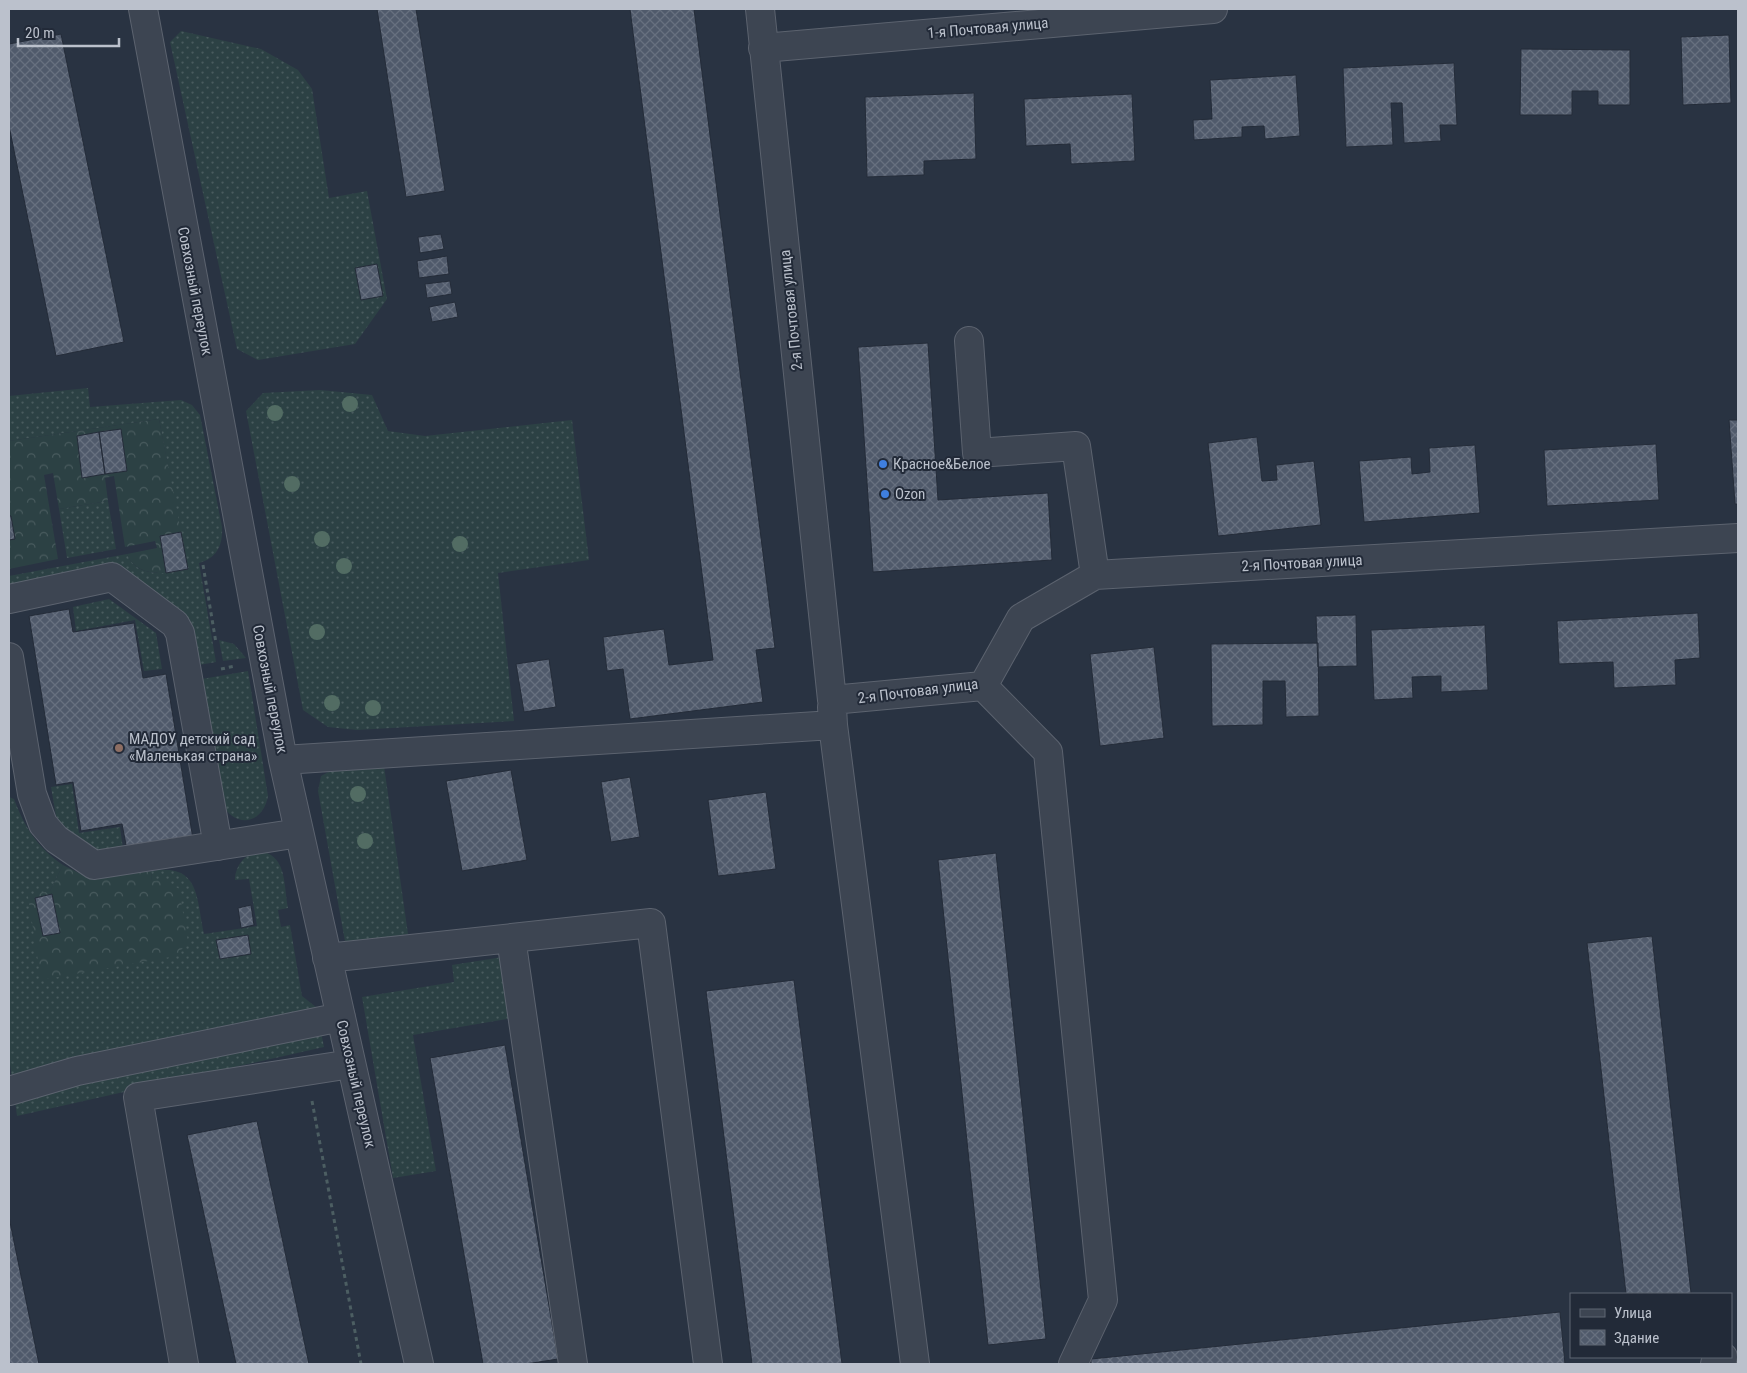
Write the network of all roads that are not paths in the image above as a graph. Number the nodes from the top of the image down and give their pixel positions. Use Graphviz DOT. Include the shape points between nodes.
graph roads {
  1 [pos="143,9"];
  2 [pos="760,9"];
  3 [pos="1213,9"];
  4 [pos="764,48"];
  5 [pos="969,341"];
  6 [pos="1738,538"];
  7 [pos="1095,575"];
  8 [pos="9,599"];
  9 [pos="9,658"];
  10 [pos="983,686"];
  11 [pos="832,712"];
  12 [pos="283,760"];
  13 [pos="299,833"];
  14 [pos="218,846"];
  15 [pos="511,938"];
  16 [pos="327,958"];
  17 [pos="341,1017"];
  18 [pos="351,1064"];
  19 [pos="9,1092"];
  20 [pos="184,1364"];
  21 [pos="419,1364"];
  22 [pos="573,1364"];
  23 [pos="708,1364"];
  24 [pos="915,1364"];
  25 [pos="1073,1364"];
  1 -- 12 [label="street, Совхозный переулок"];
  2 -- 4 [label="street, 2-я Почтовая улица"];
  3 -- 4 [label="street, 1-я Почтовая улица"];
  4 -- 11 [label="street, 2-я Почтовая улица"];
  5 -- 7 [label="street" via="977,453 1076,446"];
  6 -- 7 [label="street, 2-я Почтовая улица"];
  7 -- 10 [label="street, 2-я Почтовая улица" via="1021,618"];
  8 -- 14 [label="street" via="112,578 175,624 180,633"];
  9 -- 14 [label="street" via="32,794 43,824 56,839 94,865"];
  10 -- 11 [label="street, 2-я Почтовая улица"];
  10 -- 25 [label="street" via="1048,752 1102,1300"];
  11 -- 12 [label="street"];
  11 -- 24 [label="street"];
  12 -- 13 [label="street, Совхозный переулок"];
  13 -- 14 [label="street"];
  13 -- 16 [label="street, Совхозный переулок"];
  15 -- 16 [label="street"];
  15 -- 22 [label="street"];
  15 -- 23 [label="street" via="651,923"];
  16 -- 17 [label="street, Совхозный переулок"];
  17 -- 18 [label="street, Совхозный переулок"];
  17 -- 19 [label="street" via="78,1071"];
  18 -- 20 [label="street" via="138,1097"];
  18 -- 21 [label="street, Совхозный переулок"];
}
